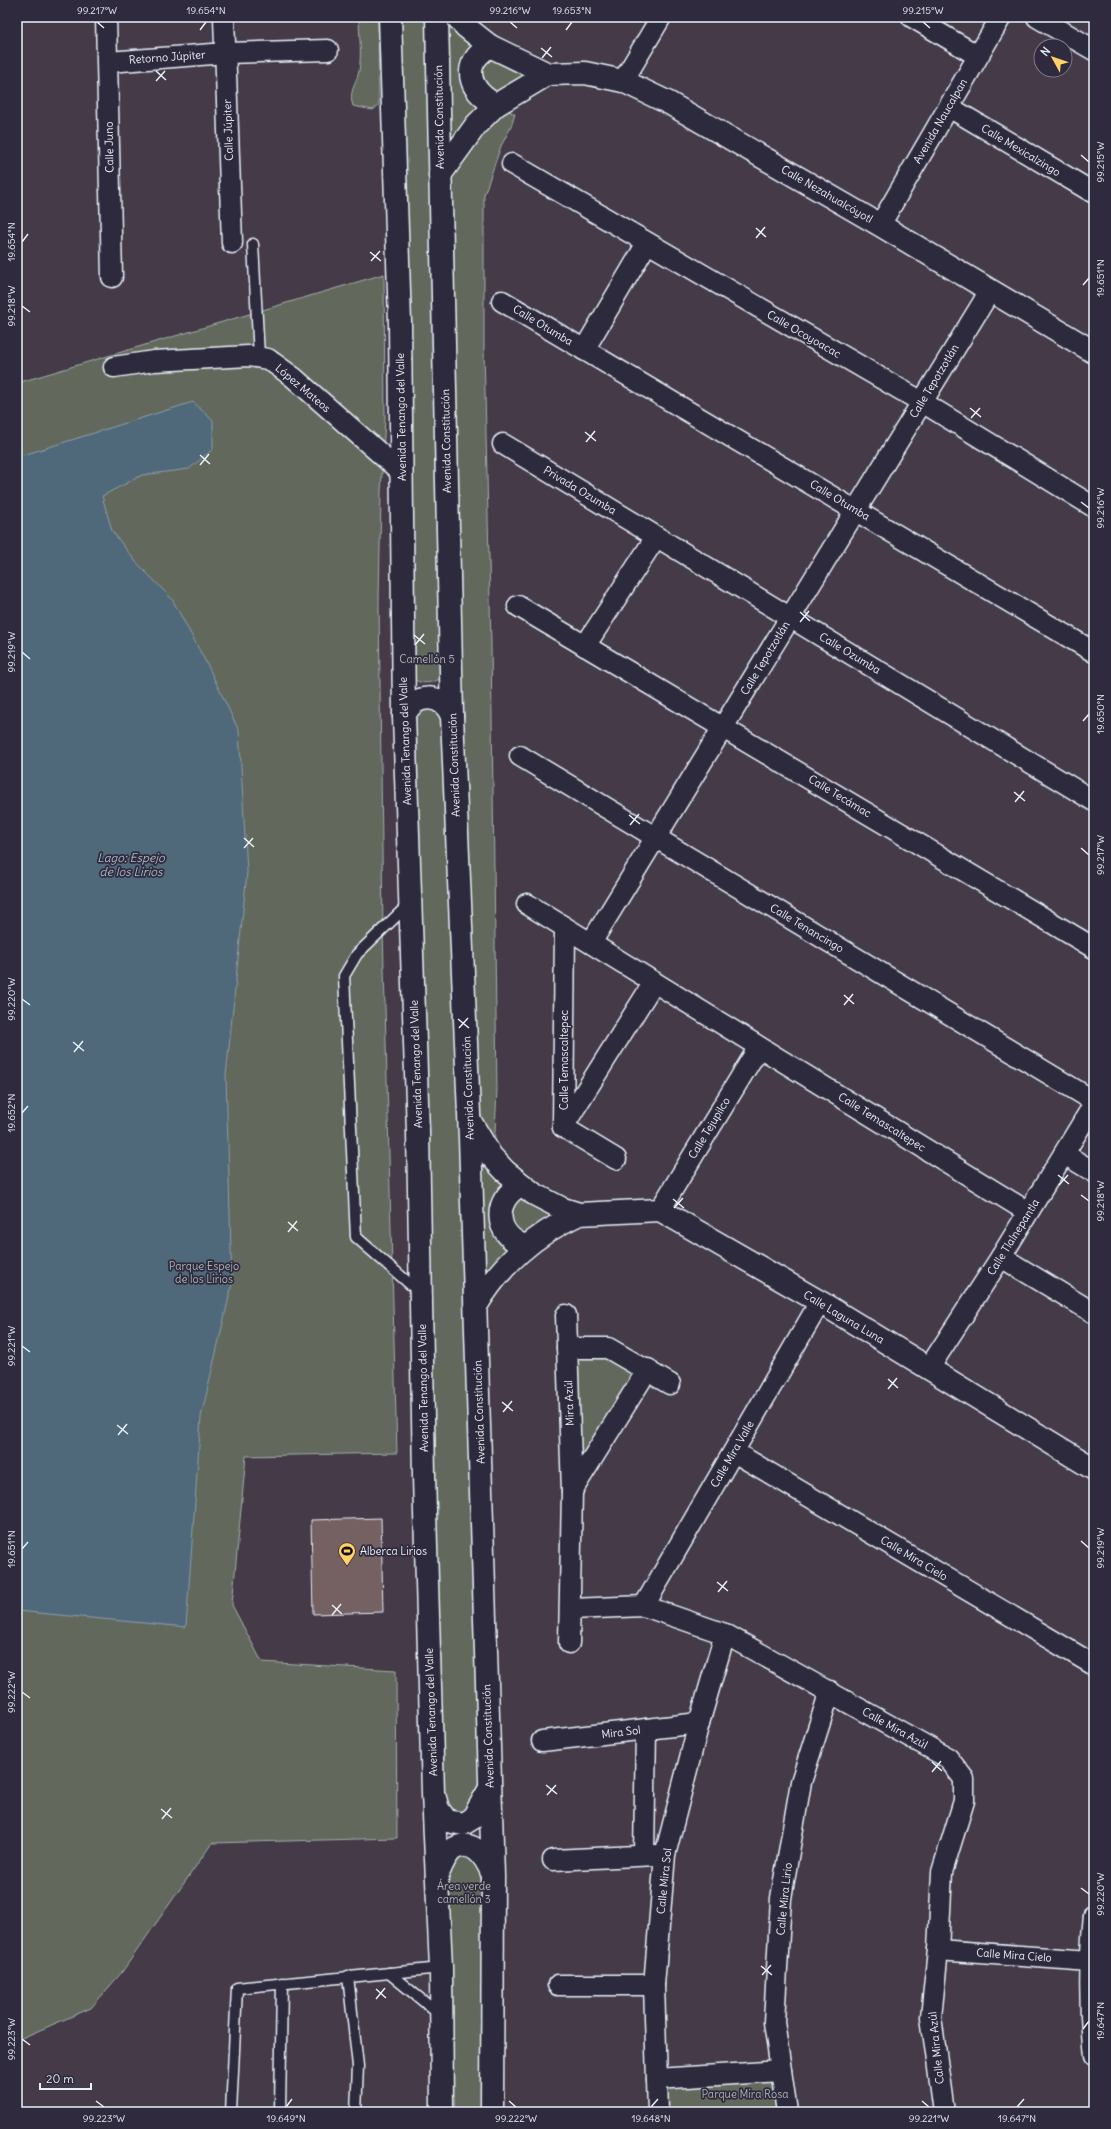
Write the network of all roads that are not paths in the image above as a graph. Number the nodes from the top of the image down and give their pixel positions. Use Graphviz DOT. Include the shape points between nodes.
graph roads {
  1 [pos="106,17"];
  2 [pos="224,17"];
  3 [pos="390,17"];
  4 [pos="437,17"];
  5 [pos="457,17"];
  6 [pos="661,17"];
  7 [pos="912,17"];
  8 [pos="1001,17"];
  9 [pos="1037,17"];
  10 [pos="490,46"];
  11 [pos="328,50"];
  12 [pos="1094,50"];
  13 [pos="226,53"];
  14 [pos="978,56"];
  15 [pos="108,62"];
  16 [pos="548,74"];
  17 [pos="623,81"];
  18 [pos="496,105"];
  19 [pos="949,107"];
  20 [pos="512,164"];
  21 [pos="440,175"];
  22 [pos="1094,193"];
  23 [pos="880,225"];
  24 [pos="232,243"];
  25 [pos="647,243"];
  26 [pos="253,244"];
  27 [pos="112,277"];
  28 [pos="990,291"];
  29 [pos="502,301"];
  30 [pos="584,350"];
  31 [pos="1094,352"];
  32 [pos="259,357"];
  33 [pos="114,367"];
  34 [pos="922,402"];
  35 [pos="503,444"];
  36 [pos="401,472"];
  37 [pos="1094,507"];
  38 [pos="856,509"];
  39 [pos="656,537"];
  40 [pos="518,606"];
  41 [pos="790,617"];
  42 [pos="585,646"];
  43 [pos="1094,652"];
  44 [pos="451,666"];
  45 [pos="403,669"];
  46 [pos="404,716"];
  47 [pos="452,716"];
  48 [pos="723,726"];
  49 [pos="520,756"];
  50 [pos="1094,801"];
  51 [pos="656,837"];
  52 [pos="411,902"];
  53 [pos="527,904"];
  54 [pos="565,928"];
  55 [pos="591,942"];
  56 [pos="1094,948"];
  57 [pos="654,982"];
  58 [pos="759,1047"];
  59 [pos="1094,1101"];
  60 [pos="1094,1104"];
  61 [pos="470,1121"];
  62 [pos="563,1127"];
  63 [pos="1064,1154"];
  64 [pos="616,1159"];
  65 [pos="1094,1172"];
  66 [pos="521,1185"];
  67 [pos="660,1210"];
  68 [pos="1028,1212"];
  69 [pos="579,1214"];
  70 [pos="525,1246"];
  71 [pos="1001,1257"];
  72 [pos="421,1294"];
  73 [pos="820,1302"];
  74 [pos="476,1306"];
  75 [pos="1094,1313"];
  76 [pos="566,1315"];
  77 [pos="567,1348"];
  78 [pos="929,1368"];
  79 [pos="648,1369"];
  80 [pos="670,1384"];
  81 [pos="734,1452"];
  82 [pos="1094,1470"];
  83 [pos="572,1491"];
  84 [pos="644,1606"];
  85 [pos="571,1609"];
  86 [pos="725,1634"];
  87 [pos="570,1643"];
  88 [pos="1094,1665"];
  89 [pos="830,1691"];
  90 [pos="699,1723"];
  91 [pos="646,1729"];
  92 [pos="542,1741"];
  93 [pos="489,1789"];
  94 [pos="433,1793"];
  95 [pos="644,1855"];
  96 [pos="665,1855"];
  97 [pos="553,1860"];
  98 [pos="437,1876"];
  99 [pos="493,1876"];
  100 [pos="1094,1915"];
  101 [pos="938,1950"];
  102 [pos="1090,1961"];
  103 [pos="441,1968"];
  104 [pos="389,1973"];
  105 [pos="348,1976"];
  106 [pos="282,1983"];
  107 [pos="558,1985"];
  108 [pos="654,1985"];
  109 [pos="441,2016"];
  110 [pos="1094,2056"];
  111 [pos="781,2071"];
  112 [pos="657,2079"];
  113 [pos="231,2112"];
  114 [pos="280,2112"];
  115 [pos="356,2112"];
  116 [pos="442,2112"];
  117 [pos="492,2112"];
  118 [pos="649,2112"];
  119 [pos="658,2112"];
  120 [pos="787,2112"];
  121 [pos="944,2112"];
  1 -- 15 [label="street, Calle Juno"];
  2 -- 13 [label="street, Calle Júpiter"];
  3 -- 36 [label="main road, Avenida Tenango del Valle" via="400,323"];
  4 -- 21 [label="main road, Avenida Constitución"];
  5 -- 10 [label="main road, Calle Nezahualcóyotl"];
  6 -- 17 [label="street"];
  7 -- 14 [label="street"];
  8 -- 14 [label="street, Avenida Naucalpan"];
  9 -- 12 [label="street"];
  10 -- 16 [label="main road, Calle Nezahualcóyotl"];
  10 -- 18 [label="main road" via="481,51 471,68 472,85 484,99"];
  11 -- 13 [label="street, Retorno Júpiter"];
  13 -- 15 [label="street, Retorno Júpiter"];
  13 -- 24 [label="street, Calle Júpiter"];
  14 -- 19 [label="street, Avenida Naucalpan"];
  15 -- 27 [label="street, Calle Juno"];
  16 -- 17 [label="main road, Calle Nezahualcóyotl" via="585,73"];
  16 -- 18 [label="main road, Calle Nezahualcóyotl"];
  17 -- 23 [label="main road, Calle Nezahualcóyotl" via="669,103"];
  18 -- 21 [label="main road, Calle Nezahualcóyotl" via="476,125"];
  19 -- 22 [label="street, Calle Mexicalzingo"];
  19 -- 23 [label="street, Avenida Naucalpan"];
  20 -- 25 [label="street, Calle Ocoyoacac"];
  21 -- 44 [label="main road, Avenida Constitución"];
  23 -- 28 [label="main road, Calle Nezahualcóyotl"];
  25 -- 30 [label="street, Calle Otumba"];
  25 -- 34 [label="street, Calle Ocoyoacac"];
  26 -- 32 [label="lane"];
  28 -- 31 [label="main road, Calle Nezahualcóyotl"];
  28 -- 34 [label="street, Calle Tepotzotlán"];
  29 -- 30 [label="street, Calle Otumba"];
  30 -- 38 [label="street, Calle Otumba"];
  32 -- 33 [label="street, López Mateos" via="154,361"];
  32 -- 36 [label="street, López Mateos" via="268,359 293,377"];
  34 -- 37 [label="street, Calle Ocoyoacac"];
  34 -- 38 [label="street, Calle Tepotzotlán"];
  35 -- 39 [label="street, Privada Ozumba"];
  36 -- 45 [label="main road, Avenida Tenango del Valle"];
  38 -- 41 [label="street, Calle Tepotzotlán"];
  38 -- 43 [label="street, Calle Otumba"];
  39 -- 41 [label="street, Calle Ozumba"];
  39 -- 42 [label="street"];
  40 -- 42 [label="street, Calle Tecámac"];
  41 -- 48 [label="street, Calle Tepotzotlán"];
  41 -- 50 [label="street, Calle Ozumba"];
  42 -- 48 [label="street, Calle Tecámac"];
  44 -- 45 [label="main road" via="443,679 428,685 410,679"];
  44 -- 47 [label="main road, Avenida Constitución"];
  45 -- 46 [label="main road, Avenida Tenango del Valle"];
  46 -- 47 [label="main road" via="411,705 423,698 430,698 444,704"];
  46 -- 52 [label="main road, Avenida Tenango del Valle"];
  47 -- 61 [label="main road, Avenida Constitución"];
  48 -- 51 [label="street, Calle Tepotzotlán"];
  48 -- 56 [label="street, Calle Tecámac"];
  49 -- 51 [label="street, Calle Tenancingo"];
  51 -- 55 [label="street, Calle Tepotzotlán"];
  51 -- 59 [label="street, Calle Tenancingo"];
  52 -- 72 [label="main road, Avenida Tenango del Valle"];
  52 -- 72 [label="lane" via="357,954 344,976 356,1237"];
  53 -- 54 [label="street"];
  54 -- 55 [label="street, Calle Temascaltepec"];
  54 -- 62 [label="street, Calle Temascaltepec"];
  55 -- 57 [label="street, Calle Temascaltepec"];
  57 -- 58 [label="street, Calle Temascaltepec"];
  57 -- 62 [label="street, Calle Temascaltepec"];
  58 -- 67 [label="street, Calle Tejupilco"];
  58 -- 68 [label="street, Calle Temascaltepec"];
  60 -- 63 [label="street, Calle Tlalnepantla"];
  61 -- 66 [label="main road" via="491,1156"];
  61 -- 74 [label="main road, Avenida Constitución"];
  62 -- 64 [label="street"];
  63 -- 65 [label="street"];
  63 -- 68 [label="street, Calle Tlalnepantla"];
  66 -- 69 [label="main road" via="548,1202"];
  66 -- 70 [label="main road" via="513,1189 503,1202 500,1218 511,1239"];
  67 -- 69 [label="main road"];
  67 -- 73 [label="main road, Calle Laguna Luna"];
  68 -- 71 [label="street, Calle Tlalnepantla"];
  69 -- 70 [label="main road"];
  70 -- 74 [label="main road" via="498,1273"];
  71 -- 75 [label="street"];
  71 -- 78 [label="street, Calle Tlalnepantla"];
  72 -- 94 [label="main road, Avenida Tenango del Valle"];
  73 -- 78 [label="main road, Calle Laguna Luna"];
  73 -- 81 [label="street, Calle Mira Valle"];
  74 -- 93 [label="main road, Avenida Constitución"];
  76 -- 77 [label="street, Mira Azúl"];
  77 -- 79 [label="street" via="608,1348"];
  77 -- 83 [label="street, Mira Azúl"];
  78 -- 82 [label="main road, Calle Laguna Luna"];
  79 -- 80 [label="street"];
  79 -- 83 [label="street"];
  81 -- 84 [label="street, Calle Mira Valle"];
  81 -- 88 [label="street, Calle Mira Cielo"];
  83 -- 85 [label="street, Mira Azúl"];
  84 -- 85 [label="street, Calle Mira Azúl"];
  84 -- 86 [label="street, Calle Mira Azúl"];
  85 -- 87 [label="street, Mira Azúl"];
  86 -- 89 [label="street, Calle Mira Azúl"];
  86 -- 90 [label="street, Calle Mira Sol"];
  89 -- 101 [label="street, Calle Mira Azúl" via="948,1758 964,1779 964,1801 942,1872"];
  89 -- 111 [label="street, Calle Mira Lirio" via="801,1782 782,1898 774,2022"];
  90 -- 91 [label="street, Mira Sol"];
  90 -- 96 [label="street, Calle Mira Sol"];
  91 -- 92 [label="street, Mira Sol"];
  91 -- 95 [label="street"];
  93 -- 94 [label="main road" via="473,1818 463,1824 447,1821 438,1809"];
  93 -- 99 [label="main road, Avenida Constitución"];
  94 -- 98 [label="main road, Avenida Tenango del Valle"];
  95 -- 96 [label="street"];
  95 -- 97 [label="street"];
  96 -- 108 [label="street, Calle Mira Sol"];
  98 -- 99 [label="main road" via="444,1861 454,1849 467,1846 479,1850 488,1862"];
  98 -- 103 [label="main road, Avenida Tenango del Valle"];
  99 -- 117 [label="main road, Avenida Constitución"];
  100 -- 102 [label="street"];
  101 -- 102 [label="street, Calle Mira Cielo"];
  101 -- 121 [label="street, Calle Mira Azúl" via="931,2017"];
  102 -- 110 [label="street"];
  103 -- 104 [label="lane"];
  103 -- 109 [label="main road, Avenida Tenango del Valle"];
  104 -- 105 [label="lane"];
  104 -- 109 [label="lane"];
  105 -- 106 [label="lane"];
  105 -- 115 [label="lane" via="358,2066"];
  106 -- 113 [label="lane" via="237,1988"];
  106 -- 114 [label="lane"];
  107 -- 108 [label="street"];
  108 -- 112 [label="street, Calle Mira Sol"];
  109 -- 116 [label="main road, Avenida Tenango del Valle"];
  111 -- 112 [label="street"];
  111 -- 120 [label="street, Calle Mira Lirio"];
  112 -- 119 [label="street, Calle Mira Sol"];
  118 -- 119 [label="street"];
}
